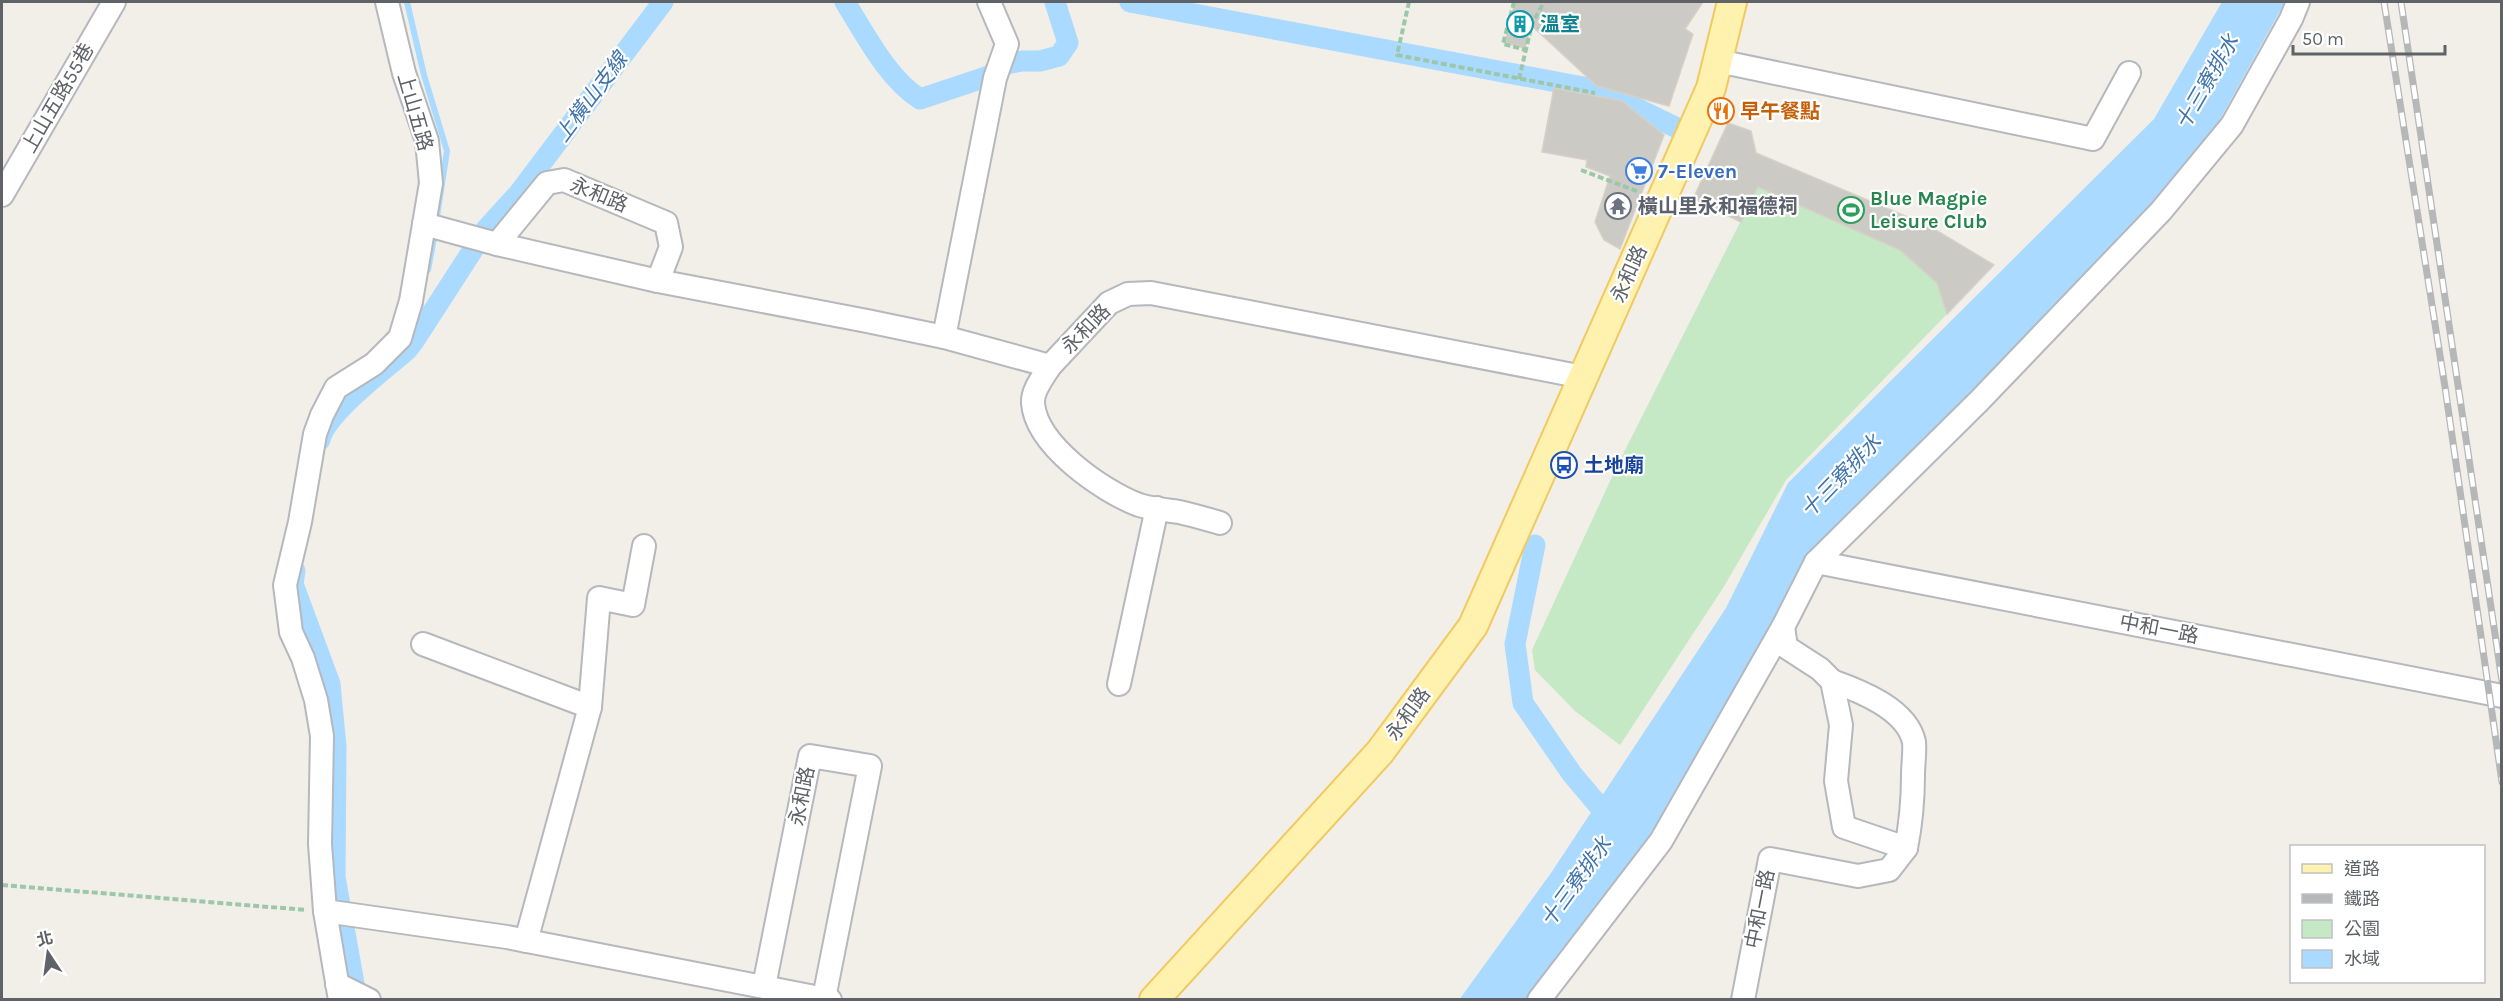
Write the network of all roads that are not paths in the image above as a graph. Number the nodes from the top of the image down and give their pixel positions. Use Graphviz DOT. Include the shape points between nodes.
graph roads {
  1 [pos="114,2"];
  2 [pos="387,2"];
  3 [pos="989,2"];
  4 [pos="1732,2"];
  5 [pos="2298,2"];
  6 [pos="1718,61"];
  7 [pos="2129,73"];
  8 [pos="2,195"];
  9 [pos="424,224"];
  10 [pos="492,242"];
  11 [pos="657,281"];
  12 [pos="944,337"];
  13 [pos="1050,366"];
  14 [pos="1583,377"];
  15 [pos="1157,508"];
  16 [pos="1220,523"];
  17 [pos="644,546"];
  18 [pos="1816,562"];
  19 [pos="1783,627"];
  20 [pos="423,644"];
  21 [pos="1832,681"];
  22 [pos="1119,684"];
  23 [pos="2502,696"];
  24 [pos="590,707"];
  25 [pos="1906,848"];
  26 [pos="325,911"];
  27 [pos="526,941"];
  28 [pos="764,986"];
  29 [pos="339,992"];
  30 [pos="369,999"];
  31 [pos="827,999"];
  32 [pos="1154,999"];
  33 [pos="1539,999"];
  34 [pos="1743,999"];
  1 -- 8 [label="street, 上山五路55巷"];
  2 -- 9 [label="street, 上山五路" via="404,73 427,141 431,183"];
  3 -- 12 [label="street" via="1007,44 998,70"];
  4 -- 6 [label="main road, 永和路"];
  5 -- 18 [label="street" via="2232,125 2161,211 1979,401"];
  6 -- 7 [label="street" via="2093,139"];
  6 -- 14 [label="main road, 永和路" via="1711,88"];
  9 -- 10 [label="street"];
  9 -- 26 [label="street, 上山五路" via="411,301 400,338 374,364 336,388 322,415 285,585 291,632 316,700 322,736 320,844"];
  10 -- 11 [label="street, 永和路"];
  10 -- 11 [label="street, 永和路" via="547,183 564,180 666,223 671,247"];
  11 -- 12 [label="street, 永和路"];
  12 -- 13 [label="street, 永和路"];
  13 -- 14 [label="street, 永和路" via="1109,303 1128,294 1151,293"];
  13 -- 15 [label="street, 永和路" via="1032,402 1042,432 1095,482 1139,505"];
  14 -- 32 [label="main road, 永和路" via="1473,626 1380,753"];
  15 -- 16 [label="street, 永和路"];
  15 -- 22 [label="street"];
  17 -- 24 [label="street" via="633,605 599,598"];
  18 -- 19 [label="street"];
  18 -- 23 [label="street, 中和一路"];
  19 -- 21 [label="street, 中和一路" via="1786,647"];
  19 -- 33 [label="street" via="1661,841"];
  20 -- 24 [label="street"];
  21 -- 25 [label="street, 中和一路" via="1868,694 1888,708 1904,723 1914,741 1913,814"];
  21 -- 25 [label="street" via="1841,725 1836,781 1844,827"];
  24 -- 27 [label="street"];
  25 -- 34 [label="street, 中和一路" via="1889,870 1858,876 1770,859"];
  26 -- 27 [label="street, 永和路"];
  26 -- 29 [label="street, 上山五路"];
  27 -- 28 [label="street, 永和路"];
  28 -- 31 [label="street, 永和路"];
  28 -- 31 [label="street, 永和路" via="810,756 870,766"];
  29 -- 30 [label="street"];
}
